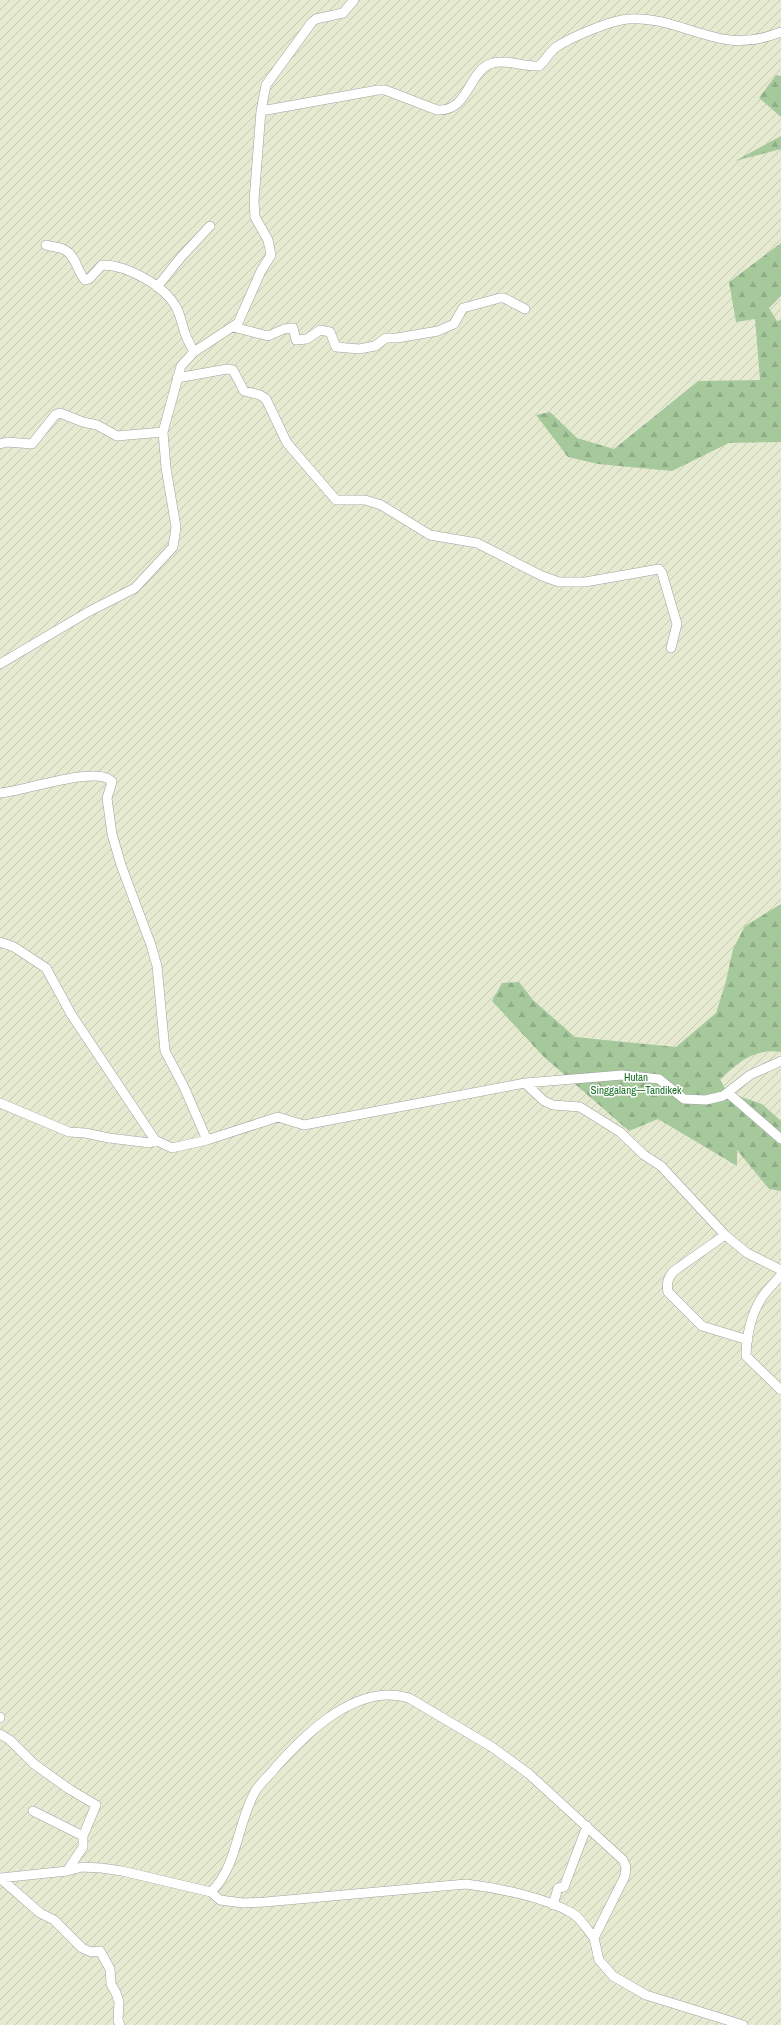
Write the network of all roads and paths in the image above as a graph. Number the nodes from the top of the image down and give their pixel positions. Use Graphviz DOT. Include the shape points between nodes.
graph roads {
  1 [pos="354,0"];
  2 [pos="781,32"];
  3 [pos="261,111"];
  4 [pos="210,226"];
  5 [pos="46,245"];
  6 [pos="157,287"];
  7 [pos="526,308"];
  8 [pos="233,327"];
  9 [pos="194,352"];
  10 [pos="177,378"];
  11 [pos="163,432"];
  12 [pos="0,444"];
  13 [pos="671,648"];
  14 [pos="0,664"];
  15 [pos="0,793"];
  16 [pos="0,942"];
  17 [pos="781,1060"];
  18 [pos="525,1083"];
  19 [pos="728,1093"];
  20 [pos="0,1103"];
  21 [pos="781,1139"];
  22 [pos="155,1140"];
  23 [pos="207,1140"];
  24 [pos="725,1235"];
  25 [pos="781,1270"];
  26 [pos="781,1275"];
  27 [pos="748,1340"];
  28 [pos="781,1390"];
  29 [pos="0,1734"];
  30 [pos="33,1811"];
  31 [pos="587,1826"];
  32 [pos="83,1836"];
  33 [pos="67,1871"];
  34 [pos="0,1878"];
  35 [pos="211,1892"];
  36 [pos="553,1905"];
  37 [pos="594,1938"];
  38 [pos="120,2025"];
  39 [pos="743,2025"];
  1 -- 3 [label="street" via="343,13 312,22 266,85"];
  2 -- 3 [label="street" via="757,39 730,40 656,21 628,19 606,25 565,43 554,49 538,66 502,62 485,66 459,102 445,111 385,90 378,90"];
  3 -- 8 [label="street" via="255,217 268,240 272,255 261,272 238,323"];
  4 -- 6 [label="street"];
  5 -- 6 [label="street" via="65,249 85,280 102,265 108,265 129,271"];
  6 -- 9 [label="street" via="177,308"];
  7 -- 8 [label="street" via="500,298 463,308 454,324 438,332 386,338 375,346 359,349 336,347 330,332 320,330 306,339 296,340 293,328 268,336"];
  8 -- 9 [label="street"];
  9 -- 10 [label="street" via="181,366"];
  10 -- 11 [label="street"];
  10 -- 13 [label="street" via="233,370 244,391 266,399 287,443 336,500 365,500 381,505 430,535 477,543 555,581 576,583 659,569 677,624"];
  11 -- 12 [label="street" via="117,436 100,426 60,413 55,415 32,444"];
  11 -- 14 [label="street" via="176,527 173,547 135,588 88,612"];
  15 -- 23 [label="street" via="57,780 103,776 112,782 107,798 112,834 157,966 165,1051"];
  16 -- 22 [label="street" via="14,947 46,968 71,1014"];
  17 -- 19 [label="street" via="750,1075"];
  18 -- 19 [label="street" via="622,1075 659,1079 684,1098 706,1100"];
  18 -- 23 [label="street" via="304,1125 278,1118"];
  18 -- 24 [label="street" via="544,1101 553,1105 580,1107 620,1132 644,1155 661,1166"];
  19 -- 21 [label="street"];
  20 -- 22 [label="street" via="69,1132 150,1143"];
  22 -- 23 [label="street" via="172,1148"];
  24 -- 25 [label="street" via="747,1253"];
  24 -- 27 [label="street" via="674,1271 667,1286 668,1292 702,1326"];
  26 -- 27 [label="street" via="761,1299 749,1329"];
  27 -- 28 [label="street" via="746,1356"];
  29 -- 32 [label="street" via="10,1740 34,1764 96,1805"];
  30 -- 32 [label="street"];
  31 -- 35 [label="street" via="529,1774 492,1747 409,1698 395,1694 380,1695 350,1705 318,1726 292,1749 256,1790 240,1829 228,1869"];
  31 -- 36 [label="street" via="564,1887 558,1888"];
  31 -- 37 [label="street" via="623,1860 626,1867 625,1876"];
  32 -- 33 [label="street" via="83,1847"];
  33 -- 34 [label="street"];
  33 -- 35 [label="street" via="82,1867 122,1871"];
  34 -- 38 [label="street" via="40,1914 54,1920 82,1948 91,1952 100,1951 110,1969 111,1984 119,2002"];
  35 -- 36 [label="street" via="220,1900 243,1903 466,1884 497,1888"];
  36 -- 37 [label="street" via="573,1914"];
  37 -- 39 [label="street" via="599,1960 613,1976 646,1995"];
}
